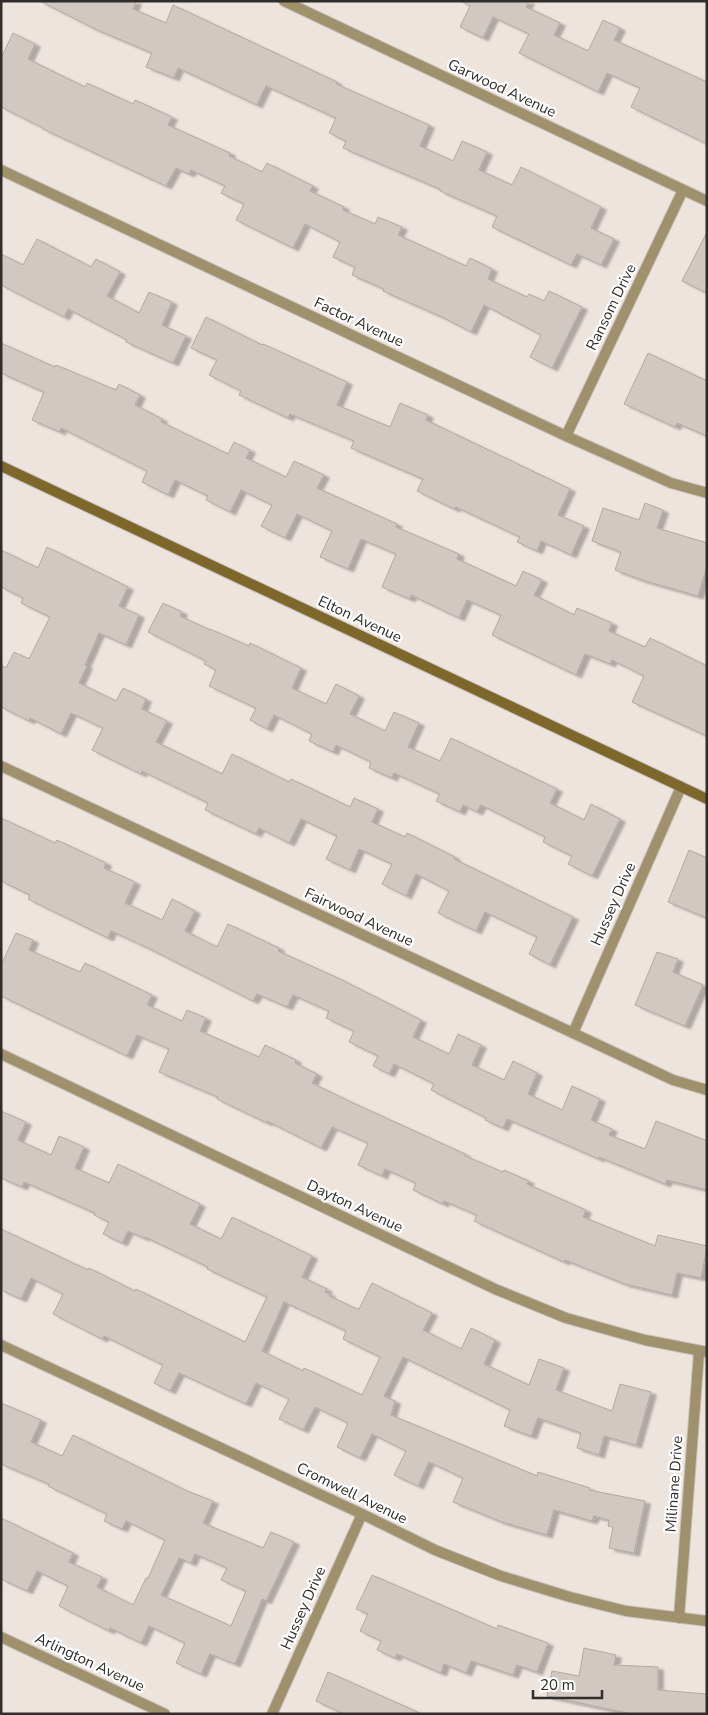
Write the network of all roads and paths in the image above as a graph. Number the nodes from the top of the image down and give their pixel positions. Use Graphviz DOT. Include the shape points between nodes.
graph roads {
  1 [pos="284,1"];
  2 [pos="1,170"];
  3 [pos="683,190"];
  4 [pos="707,201"];
  5 [pos="566,436"];
  6 [pos="1,466"];
  7 [pos="707,493"];
  8 [pos="1,766"];
  9 [pos="681,787"];
  10 [pos="707,799"];
  11 [pos="572,1033"];
  12 [pos="1,1054"];
  13 [pos="707,1090"];
  14 [pos="1,1344"];
  15 [pos="703,1352"];
  16 [pos="362,1514"];
  17 [pos="679,1618"];
  18 [pos="707,1621"];
  19 [pos="1,1637"];
  20 [pos="165,1714"];
  21 [pos="272,1714"];
  1 -- 3 [label="street, Garwood Avenue"];
  2 -- 5 [label="street, Factor Avenue"];
  3 -- 4 [label="street, Garwood Avenue"];
  3 -- 5 [label="street, Ransom Drive"];
  5 -- 7 [label="street, Factor Avenue" via="671,483"];
  6 -- 9 [label="street, Elton Avenue"];
  8 -- 11 [label="street, Fairwood Avenue"];
  9 -- 10 [label="street, Elton Avenue"];
  9 -- 11 [label="street, Hussey Drive"];
  11 -- 13 [label="street, Fairwood Avenue" via="673,1080"];
  12 -- 15 [label="street, Dayton Avenue" via="495,1289 566,1318"];
  14 -- 16 [label="street, Cromwell Avenue"];
  15 -- 17 [label="street, Milinane Drive"];
  16 -- 17 [label="street, Cromwell Avenue" via="435,1550 502,1576 570,1598 626,1611"];
  16 -- 21 [label="street, Hussey Drive"];
  17 -- 18 [label="street, Cromwell Avenue"];
  19 -- 20 [label="street, Arlington Avenue"];
}
